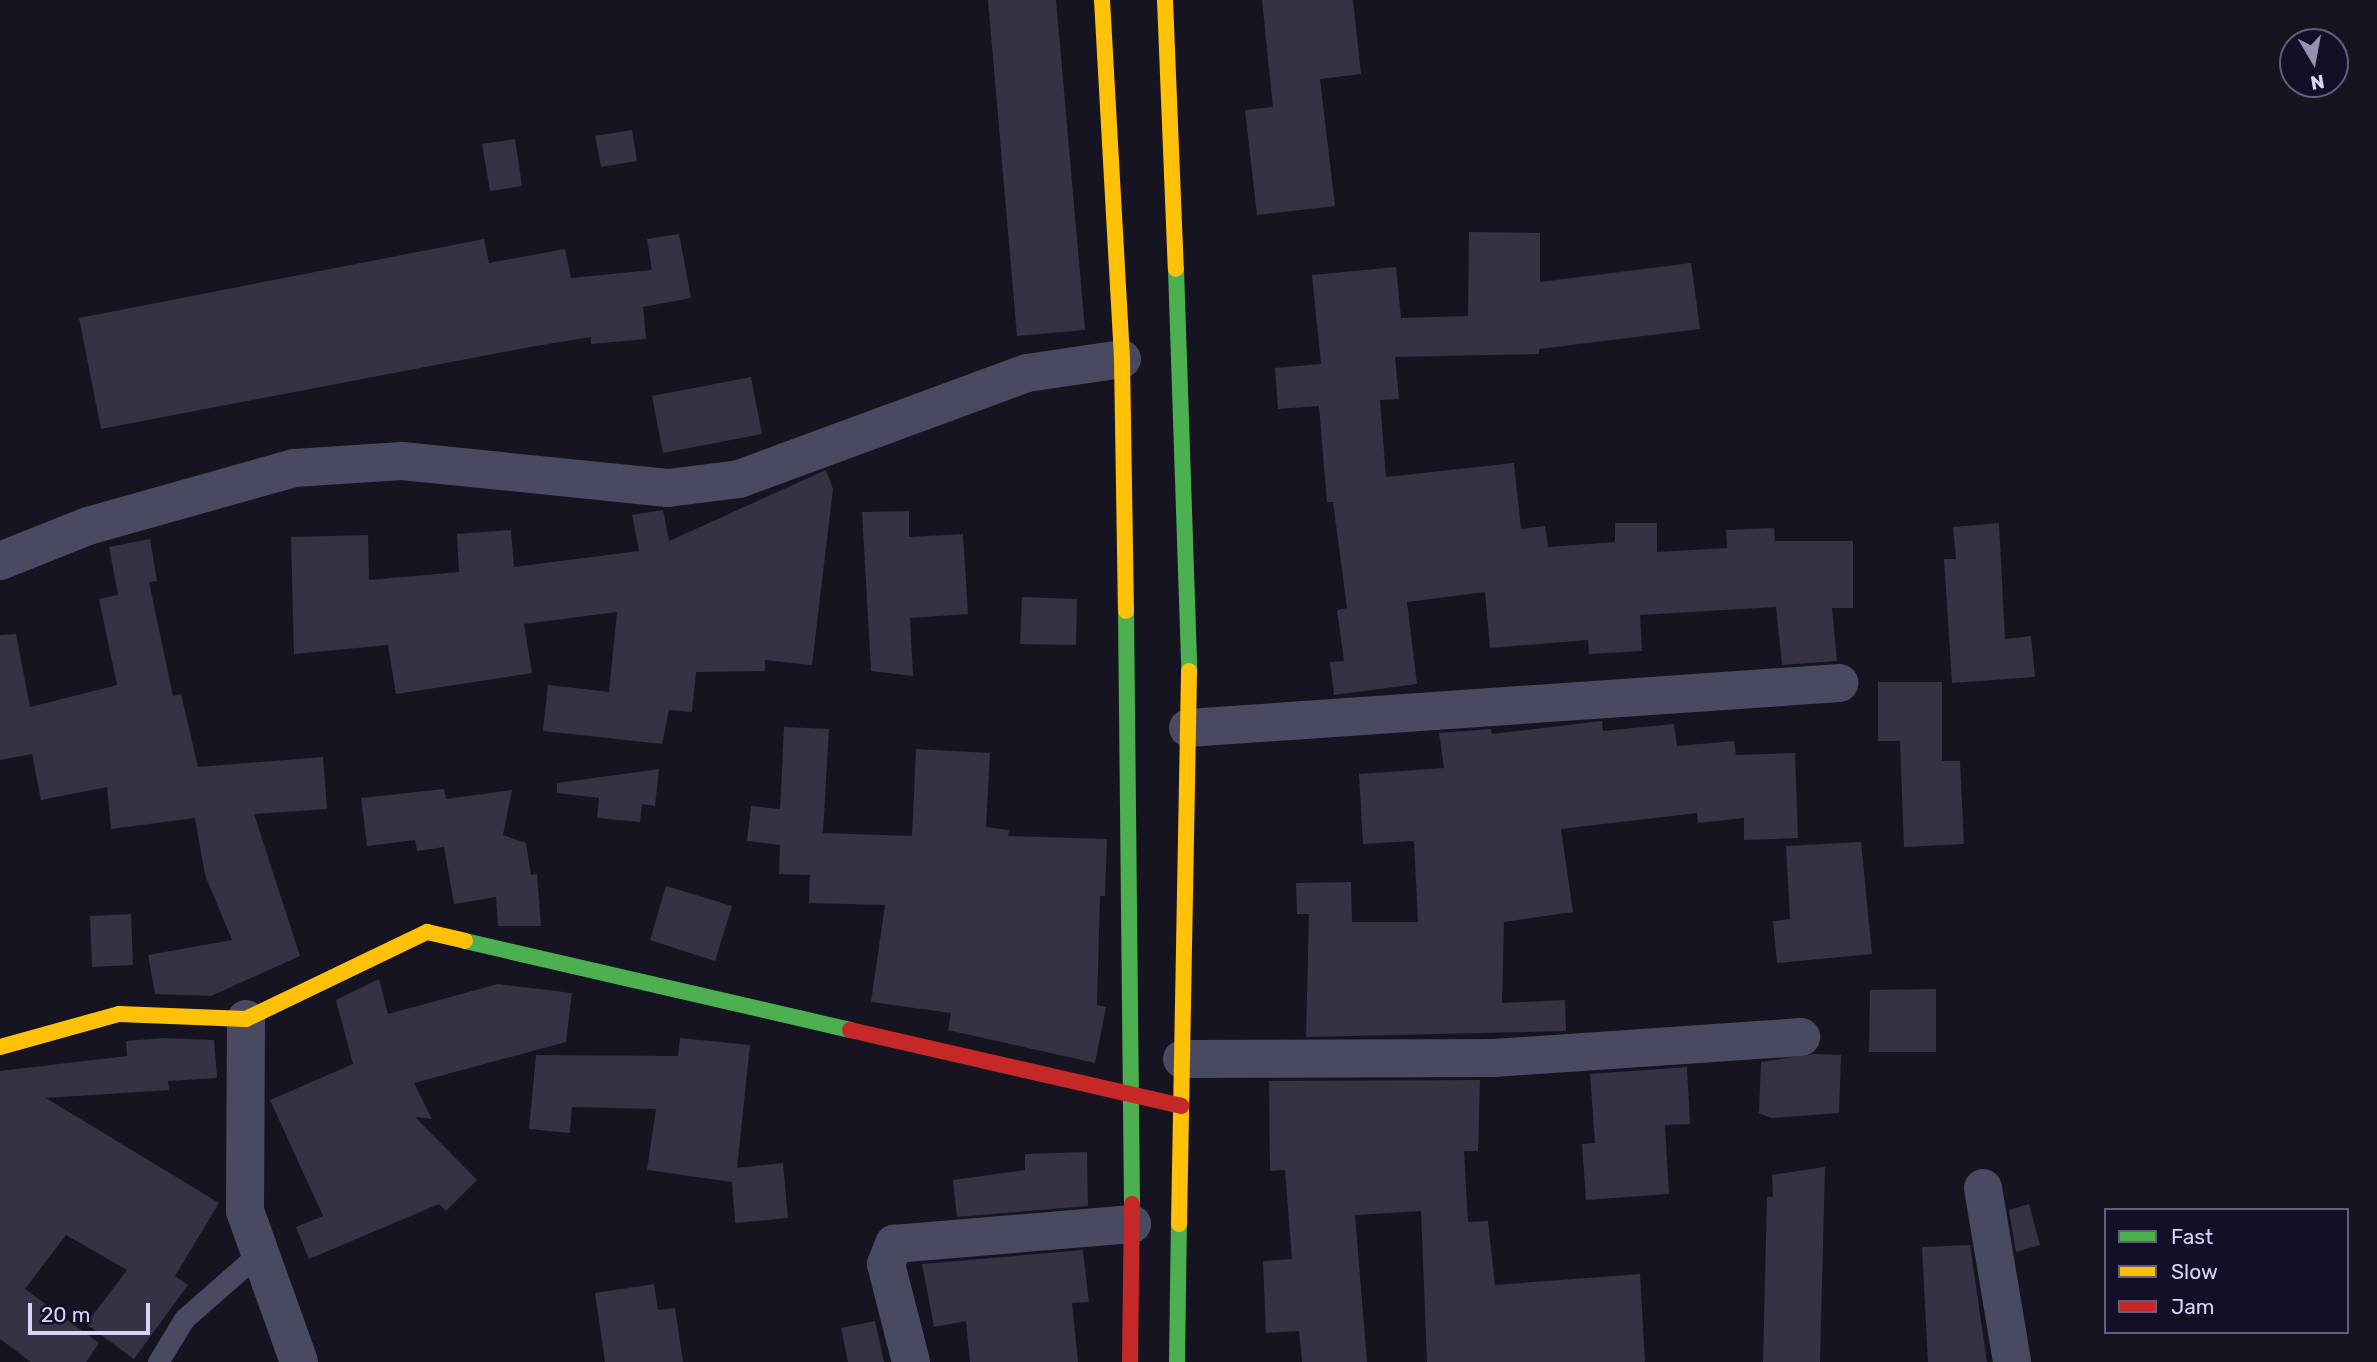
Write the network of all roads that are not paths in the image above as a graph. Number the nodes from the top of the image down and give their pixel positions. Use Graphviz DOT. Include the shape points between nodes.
graph roads {
  1 [pos="1102,0"];
  2 [pos="1165,0"];
  3 [pos="1122,359"];
  4 [pos="0,561"];
  5 [pos="1839,683"];
  6 [pos="1188,727"];
  7 [pos="246,1019"];
  8 [pos="1801,1037"];
  9 [pos="0,1047"];
  10 [pos="1182,1059"];
  11 [pos="1134,1096"];
  12 [pos="1181,1106"];
  13 [pos="1983,1188"];
  14 [pos="1132,1224"];
  15 [pos="259,1253"];
  16 [pos="158,1362"];
  17 [pos="299,1362"];
  18 [pos="911,1362"];
  19 [pos="1130,1362"];
  20 [pos="1177,1362"];
  21 [pos="2012,1362"];
  1 -- 3 [label="main road"];
  2 -- 6 [label="main road" via="1190,588"];
  3 -- 4 [label="street" via="1027,373 739,479 668,488 402,461 294,468 88,526"];
  3 -- 11 [label="main road"];
  5 -- 6 [label="street"];
  6 -- 10 [label="main road"];
  7 -- 9 [label="main road" via="119,1014"];
  7 -- 11 [label="main road" via="427,932"];
  7 -- 15 [label="street" via="245,1211"];
  8 -- 10 [label="street" via="1494,1058"];
  10 -- 12 [label="main road"];
  11 -- 12 [label="main road"];
  11 -- 14 [label="main road"];
  12 -- 20 [label="main road"];
  13 -- 21 [label="street"];
  14 -- 18 [label="street" via="894,1244 886,1264"];
  14 -- 19 [label="main road"];
  15 -- 16 [label="lane" via="184,1319"];
  15 -- 17 [label="street"];
}
